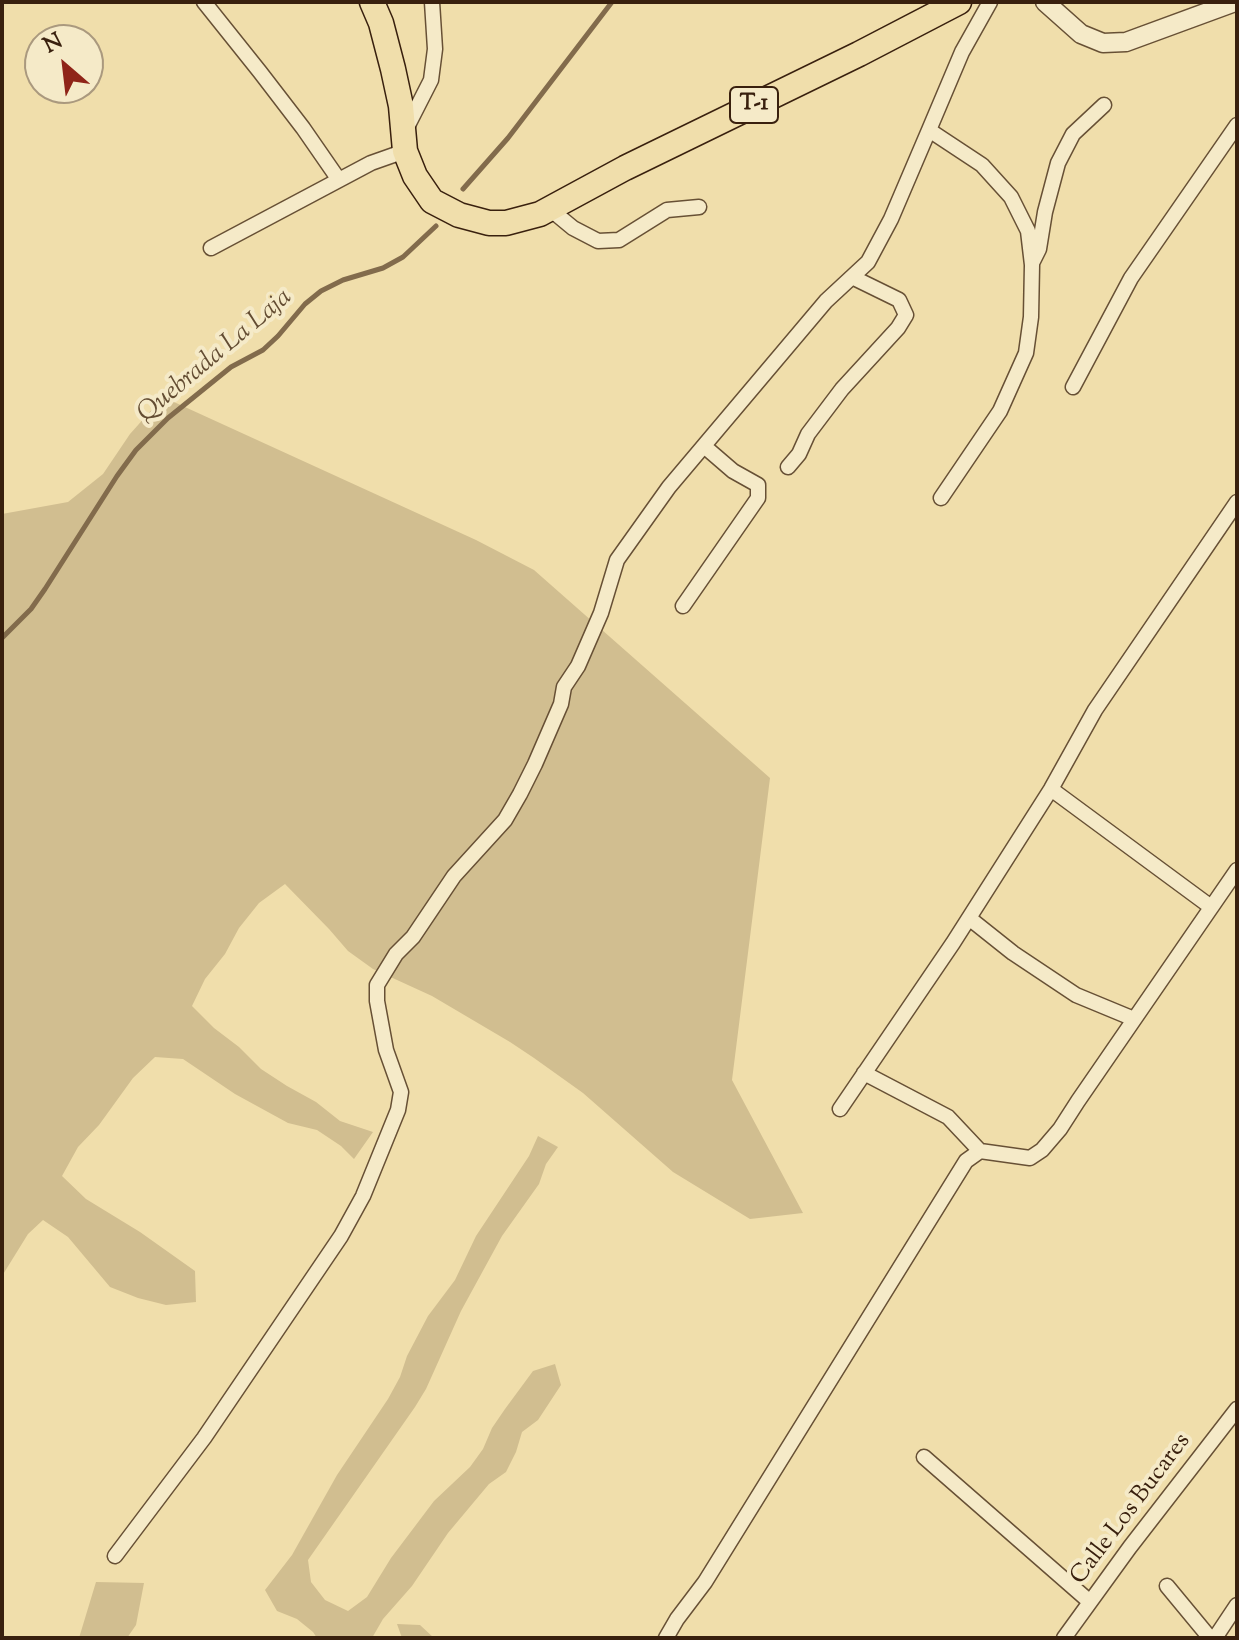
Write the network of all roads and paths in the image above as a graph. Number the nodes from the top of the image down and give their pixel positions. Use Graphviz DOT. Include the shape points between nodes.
graph roads {
  1 [pos="204,2"];
  2 [pos="372,2"];
  3 [pos="432,2"];
  4 [pos="959,2"];
  5 [pos="990,2"];
  6 [pos="1045,2"];
  7 [pos="1235,2"];
  8 [pos="1104,105"];
  9 [pos="1237,125"];
  10 [pos="929,130"];
  11 [pos="404,143"];
  12 [pos="339,180"];
  13 [pos="699,207"];
  14 [pos="550,209"];
  15 [pos="211,248"];
  16 [pos="1032,265"];
  17 [pos="852,277"];
  18 [pos="1073,387"];
  19 [pos="704,446"];
  20 [pos="788,467"];
  21 [pos="941,498"];
  22 [pos="1237,502"];
  23 [pos="683,606"];
  24 [pos="1051,789"];
  25 [pos="1237,870"];
  26 [pos="1211,907"];
  27 [pos="969,918"];
  28 [pos="1134,1019"];
  29 [pos="864,1073"];
  30 [pos="840,1109"];
  31 [pos="980,1151"];
  32 [pos="1237,1409"];
  33 [pos="924,1457"];
  34 [pos="115,1556"];
  35 [pos="1167,1586"];
  36 [pos="1090,1602"];
  37 [pos="1237,1605"];
  38 [pos="666,1638"];
  39 [pos="1064,1638"];
  40 [pos="1212,1638"];
  1 -- 12 [label="street"];
  2 -- 11 [label="highway, T-1" via="393,69"];
  3 -- 11 [label="street" via="431,80"];
  4 -- 14 [label="highway, T-1"];
  5 -- 10 [label="street"];
  6 -- 7 [label="street" via="1081,34 1103,43 1126,42"];
  8 -- 16 [label="street" via="1073,134 1058,163"];
  9 -- 18 [label="street" via="1131,278"];
  10 -- 16 [label="street" via="982,165 1011,197 1028,231"];
  10 -- 17 [label="street" via="884,234"];
  11 -- 12 [label="street"];
  11 -- 14 [label="highway, T-1" via="415,176 432,201 459,215 506,223"];
  12 -- 15 [label="street"];
  13 -- 14 [label="street" via="667,210 619,240 598,241"];
  16 -- 21 [label="street" via="1026,353 1000,411"];
  17 -- 19 [label="street"];
  17 -- 20 [label="street" via="899,300 906,315 842,389"];
  19 -- 23 [label="street" via="758,485 758,498"];
  19 -- 34 [label="street" via="617,560 601,613 505,820 454,876 377,985 386,1050 401,1092 363,1196 204,1438"];
  22 -- 24 [label="street" via="1095,710"];
  24 -- 26 [label="street"];
  24 -- 27 [label="street"];
  25 -- 26 [label="street"];
  26 -- 28 [label="street"];
  27 -- 28 [label="street" via="1076,995"];
  27 -- 29 [label="street"];
  28 -- 31 [label="street" via="1042,1150 1030,1158"];
  29 -- 30 [label="street"];
  29 -- 31 [label="street" via="948,1117"];
  31 -- 38 [label="street" via="966,1161"];
  32 -- 36 [label="street, Calle Los Bucares"];
  33 -- 36 [label="street"];
  35 -- 40 [label="street"];
  36 -- 39 [label="street, Calle Los Bucares"];
  37 -- 40 [label="street"];
}
